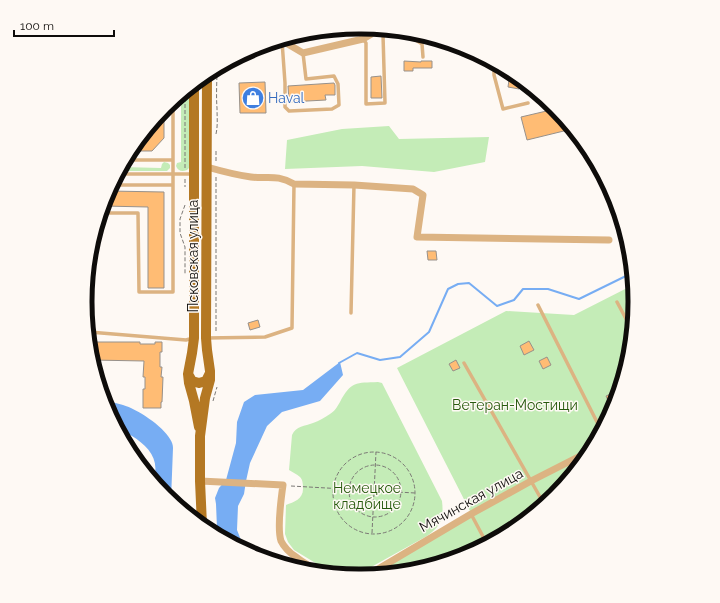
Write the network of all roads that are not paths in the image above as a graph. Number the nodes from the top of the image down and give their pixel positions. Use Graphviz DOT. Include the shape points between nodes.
graph roads {
  1 [pos="372,35"];
  2 [pos="383,35"];
  3 [pos="364,39"];
  4 [pos="416,40"];
  5 [pos="288,44"];
  6 [pos="282,46"];
  7 [pos="303,53"];
  8 [pos="423,57"];
  9 [pos="494,70"];
  10 [pos="207,82"];
  11 [pos="194,92"];
  12 [pos="528,103"];
  13 [pos="173,111"];
  14 [pos="133,160"];
  15 [pos="173,160"];
  16 [pos="211,168"];
  17 [pos="125,174"];
  18 [pos="173,174"];
  19 [pos="189,174"];
  20 [pos="294,184"];
  21 [pos="119,185"];
  22 [pos="173,185"];
  23 [pos="354,185"];
  24 [pos="108,213"];
  25 [pos="609,240"];
  26 [pos="617,302"];
  27 [pos="538,305"];
  28 [pos="352,313"];
  29 [pos="627,320"];
  30 [pos="95,333"];
  31 [pos="194,338"];
  32 [pos="211,338"];
  33 [pos="464,364"];
  34 [pos="210,371"];
  35 [pos="188,374"];
  36 [pos="598,424"];
  37 [pos="200,436"];
  38 [pos="576,458"];
  39 [pos="200,481"];
  40 [pos="532,481"];
  41 [pos="541,498"];
  42 [pos="197,514"];
  43 [pos="471,514"];
  44 [pos="202,517"];
  45 [pos="484,538"];
  46 [pos="305,563"];
  47 [pos="380,568"];
  1 -- 3 [label="street"];
  2 -- 3 [label="lane" via="385,104 366,104"];
  3 -- 7 [label="street"];
  4 -- 8 [label="lane" via="422,44"];
  5 -- 7 [label="street"];
  6 -- 7 [label="lane" via="285,107 289,112 332,109 339,105 338,84 334,76 306,79"];
  9 -- 12 [label="lane" via="504,109"];
  10 -- 16 [label="main road, Псковская улица"];
  11 -- 19 [label="main road, Псковская улица"];
  13 -- 15 [label="lane"];
  14 -- 15 [label="lane"];
  15 -- 18 [label="lane"];
  16 -- 20 [label="street" via="251,177 278,177"];
  16 -- 32 [label="main road, Псковская улица"];
  17 -- 18 [label="lane"];
  18 -- 19 [label="lane"];
  18 -- 22 [label="lane"];
  19 -- 31 [label="main road, Псковская улица"];
  20 -- 23 [label="street"];
  20 -- 32 [label="lane" via="292,328 265,337"];
  21 -- 22 [label="lane"];
  22 -- 24 [label="lane" via="173,292 139,292 138,213"];
  23 -- 25 [label="street" via="413,189 423,195 416,237"];
  23 -- 28 [label="lane"];
  26 -- 29 [label="lane"];
  27 -- 36 [label="lane"];
  30 -- 31 [label="lane" via="186,340"];
  31 -- 35 [label="main road, Псковская улица"];
  32 -- 34 [label="main road, Псковская улица" via="207,350"];
  33 -- 40 [label="lane"];
  34 -- 35 [label="main road" via="206,381 199,383 192,380"];
  34 -- 37 [label="main road, Псковская улица"];
  35 -- 37 [label="main road, Псковская улица"];
  37 -- 39 [label="main road, Псковская улица"];
  38 -- 40 [label="street, Мячинская улица"];
  39 -- 42 [label="main road"];
  39 -- 44 [label="main road, Псковская улица"];
  39 -- 46 [label="street" via="283,485 280,532 282,542 296,558"];
  40 -- 41 [label="lane"];
  40 -- 43 [label="street, Мячинская улица"];
  43 -- 45 [label="lane"];
  43 -- 47 [label="street, Мячинская улица"];
}
